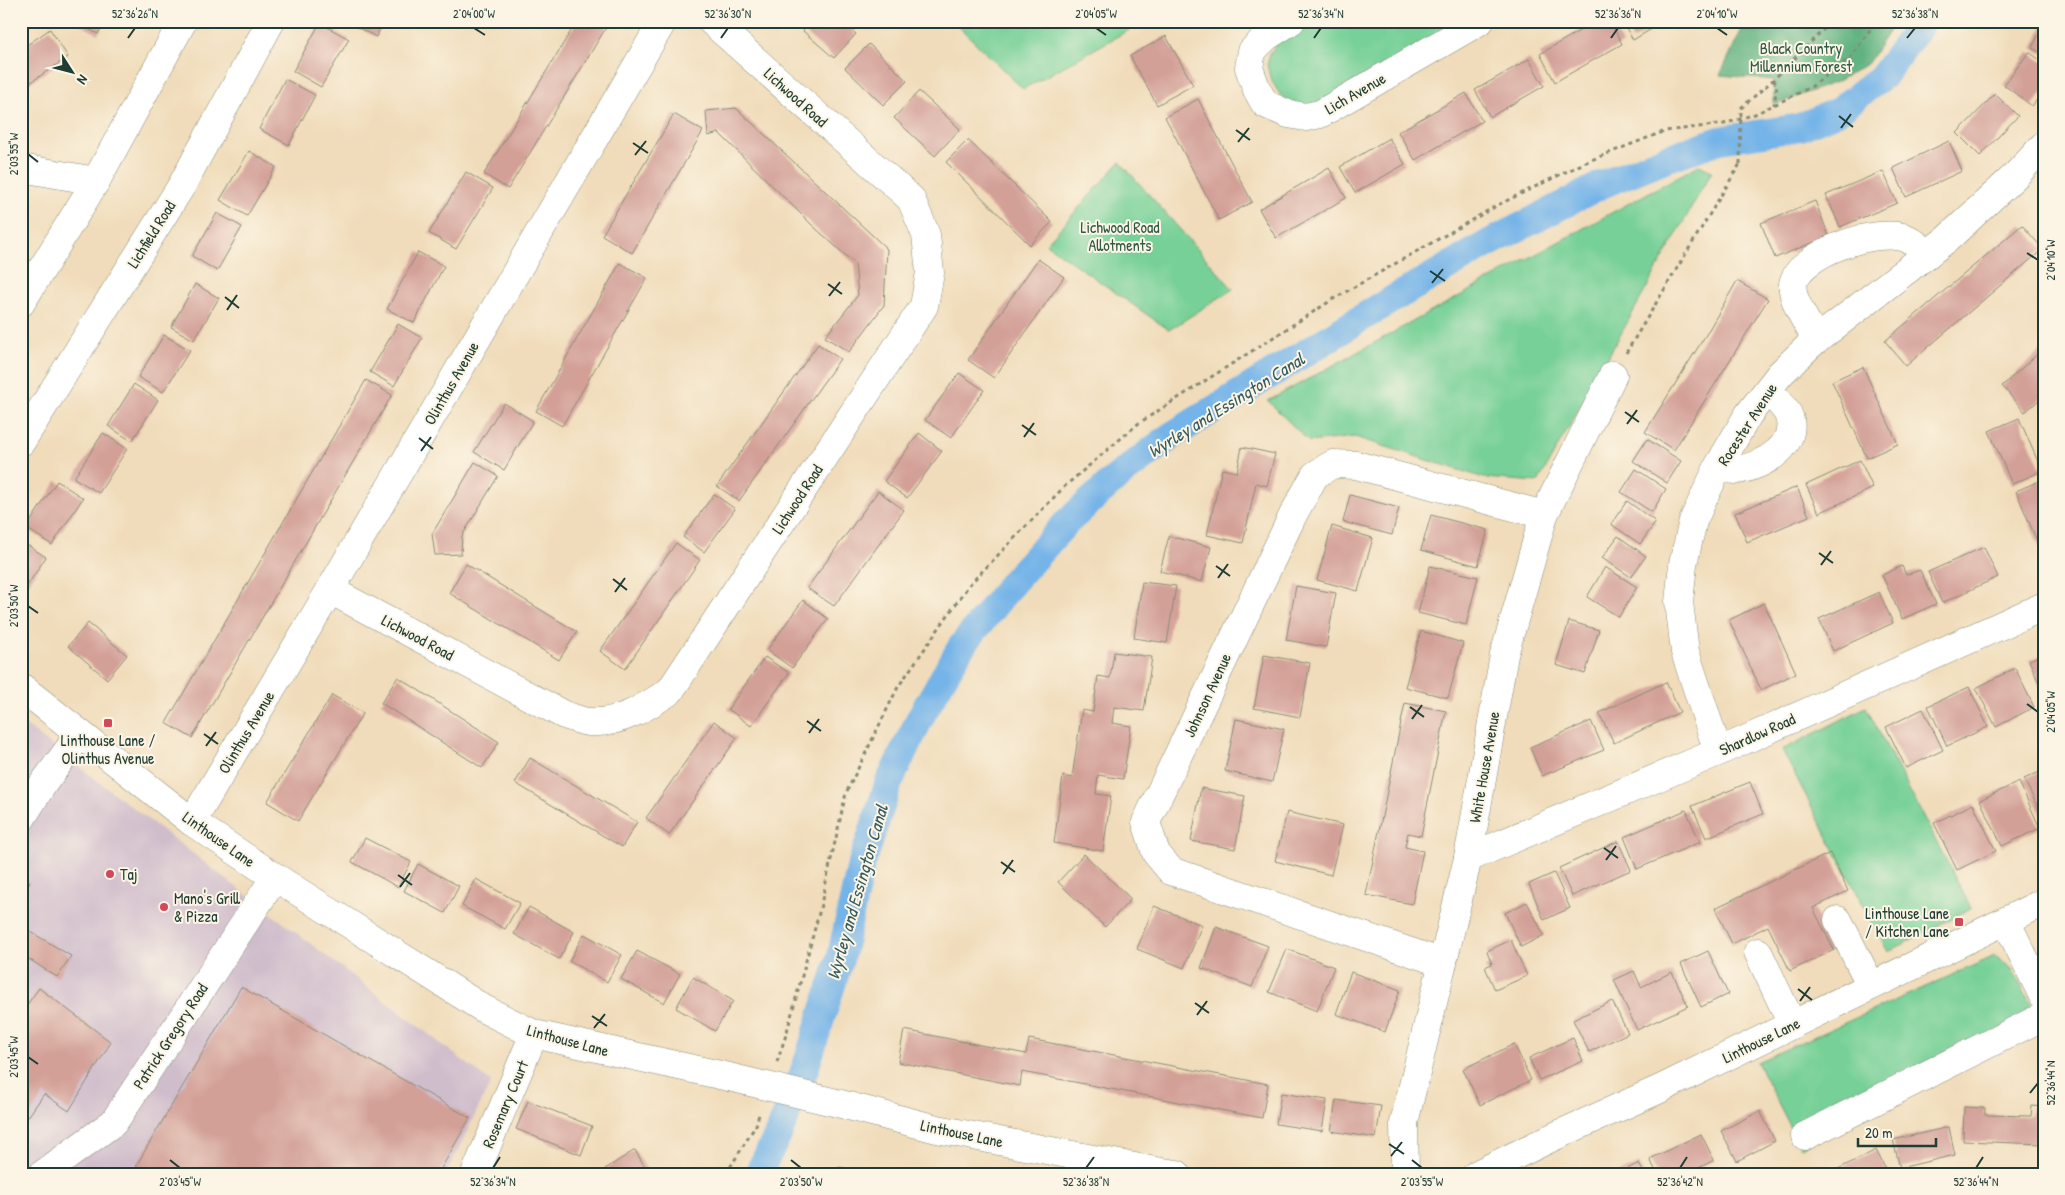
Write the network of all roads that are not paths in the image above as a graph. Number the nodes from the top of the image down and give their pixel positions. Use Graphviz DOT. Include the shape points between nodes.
graph roads {
  1 [pos="183,21"];
  2 [pos="271,21"];
  3 [pos="663,21"];
  4 [pos="710,21"];
  5 [pos="1291,21"];
  6 [pos="1480,21"];
  7 [pos="2044,145"];
  8 [pos="21,168"];
  9 [pos="96,181"];
  10 [pos="1928,254"];
  11 [pos="21,303"];
  12 [pos="1816,340"];
  13 [pos="1613,375"];
  14 [pos="1768,390"];
  15 [pos="21,442"];
  16 [pos="1719,466"];
  17 [pos="1544,515"];
  18 [pos="330,590"];
  19 [pos="2044,606"];
  20 [pos="21,687"];
  21 [pos="80,734"];
  22 [pos="1718,752"];
  23 [pos="21,819"];
  24 [pos="192,822"];
  25 [pos="1468,858"];
  26 [pos="275,877"];
  27 [pos="2044,902"];
  28 [pos="1838,920"];
  29 [pos="2006,921"];
  30 [pos="1758,952"];
  31 [pos="1443,964"];
  32 [pos="1871,986"];
  33 [pos="2044,998"];
  34 [pos="2044,1016"];
  35 [pos="1792,1024"];
  36 [pos="534,1034"];
  37 [pos="1805,1136"];
  38 [pos="21,1171"];
  39 [pos="24,1174"];
  40 [pos="43,1174"];
  41 [pos="475,1174"];
  42 [pos="1177,1174"];
  43 [pos="1404,1174"];
  44 [pos="1477,1174"];
  1 -- 9 [label="street"];
  2 -- 15 [label="street, Lichfield Road" via="182,185"];
  3 -- 18 [label="street, Olinthus Avenue"];
  4 -- 18 [label="street, Lichwood Road" via="911,199 926,235 930,272 924,306 670,691 642,710 615,719 590,722 564,715"];
  5 -- 6 [label="street, Lich Avenue" via="1266,37 1252,51 1249,68 1265,104 1288,114 1306,117 1320,114"];
  7 -- 10 [label="street, Rocester Avenue" via="1948,239"];
  8 -- 9 [label="street"];
  9 -- 11 [label="street"];
  10 -- 12 [label="street, Rocester Avenue"];
  10 -- 12 [label="street" via="1906,238 1866,238 1816,258 1797,272 1792,286"];
  12 -- 14 [label="street, Rocester Avenue"];
  13 -- 17 [label="street, White House Avenue"];
  14 -- 16 [label="street, Rocester Avenue" via="1748,415"];
  14 -- 16 [label="street" via="1788,414 1791,432 1783,448 1763,461 1736,471"];
  16 -- 22 [label="street, Rocester Avenue" via="1693,522 1683,564 1679,602 1685,652"];
  17 -- 25 [label="street, White House Avenue" via="1504,656"];
  17 -- 31 [label="street, Johnson Avenue" via="1356,465 1333,464 1315,475 1146,822 1156,854 1172,870"];
  18 -- 24 [label="street, Olinthus Avenue"];
  19 -- 22 [label="street, Shardlow Road"];
  20 -- 21 [label="street, Linthouse Lane"];
  21 -- 23 [label="street"];
  21 -- 24 [label="street, Linthouse Lane"];
  22 -- 25 [label="street, Shardlow Road"];
  24 -- 26 [label="street, Linthouse Lane"];
  25 -- 31 [label="street, White House Avenue"];
  26 -- 36 [label="street, Linthouse Lane" via="484,1009"];
  26 -- 40 [label="street, Patrick Gregory Road" via="114,1122"];
  27 -- 29 [label="street, Linthouse Lane"];
  28 -- 32 [label="street"];
  29 -- 32 [label="street, Linthouse Lane"];
  29 -- 33 [label="street"];
  30 -- 35 [label="street"];
  31 -- 43 [label="street, White House Avenue" via="1404,1123"];
  32 -- 35 [label="street, Linthouse Lane"];
  34 -- 37 [label="street"];
  35 -- 44 [label="street, Linthouse Lane"];
  36 -- 41 [label="street, Rosemary Court"];
  36 -- 42 [label="street, Linthouse Lane, bridge" via="936,1128"];
  38 -- 39 [label="street"];
}
